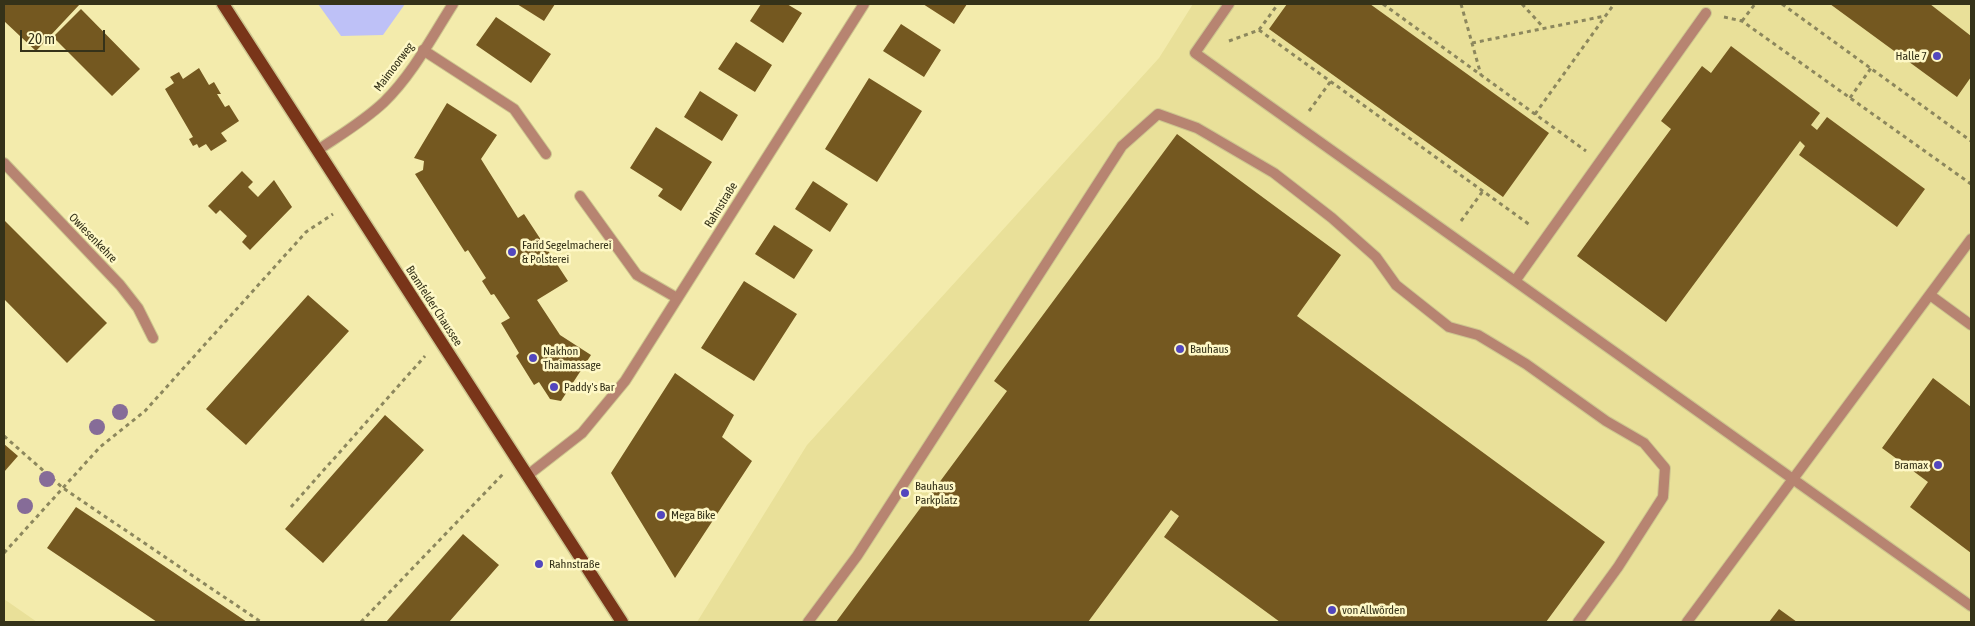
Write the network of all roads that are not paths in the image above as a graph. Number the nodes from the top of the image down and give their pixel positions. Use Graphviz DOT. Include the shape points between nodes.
graph roads {
  1 [pos="223,4"];
  2 [pos="453,4"];
  3 [pos="864,4"];
  4 [pos="1229,4"];
  5 [pos="1706,13"];
  6 [pos="424,50"];
  7 [pos="318,150"];
  8 [pos="546,154"];
  9 [pos="4,164"];
  10 [pos="580,196"];
  11 [pos="1971,239"];
  12 [pos="1515,281"];
  13 [pos="1930,294"];
  14 [pos="676,298"];
  15 [pos="1971,325"];
  16 [pos="153,338"];
  17 [pos="528,475"];
  18 [pos="1794,479"];
  19 [pos="1971,606"];
  20 [pos="622,622"];
  21 [pos="808,622"];
  22 [pos="1578,622"];
  23 [pos="1687,622"];
  1 -- 7 [label="main road, Bramfelder Chaussee"];
  2 -- 6 [label="street, Maimoorweg"];
  3 -- 14 [label="street, Rahnstraße"];
  4 -- 12 [label="street" via="1195,53"];
  5 -- 12 [label="street"];
  6 -- 7 [label="street, Maimoorweg" via="384,102"];
  6 -- 8 [label="street" via="514,109"];
  7 -- 17 [label="main road, Bramfelder Chaussee"];
  9 -- 16 [label="street, Owiesenkehre" via="120,285 138,308"];
  10 -- 14 [label="street" via="637,275"];
  11 -- 13 [label="street"];
  12 -- 18 [label="street"];
  13 -- 15 [label="street"];
  13 -- 18 [label="street"];
  14 -- 17 [label="street, Rahnstraße" via="625,381 582,433"];
  17 -- 20 [label="main road, Bramfelder Chaussee"];
  18 -- 19 [label="street"];
  18 -- 23 [label="street"];
  21 -- 22 [label="street" via="857,556 1122,146 1158,114 1197,128 1274,173 1376,256 1396,285 1449,327 1478,335 1526,364 1644,444 1666,468 1663,496"];
}
